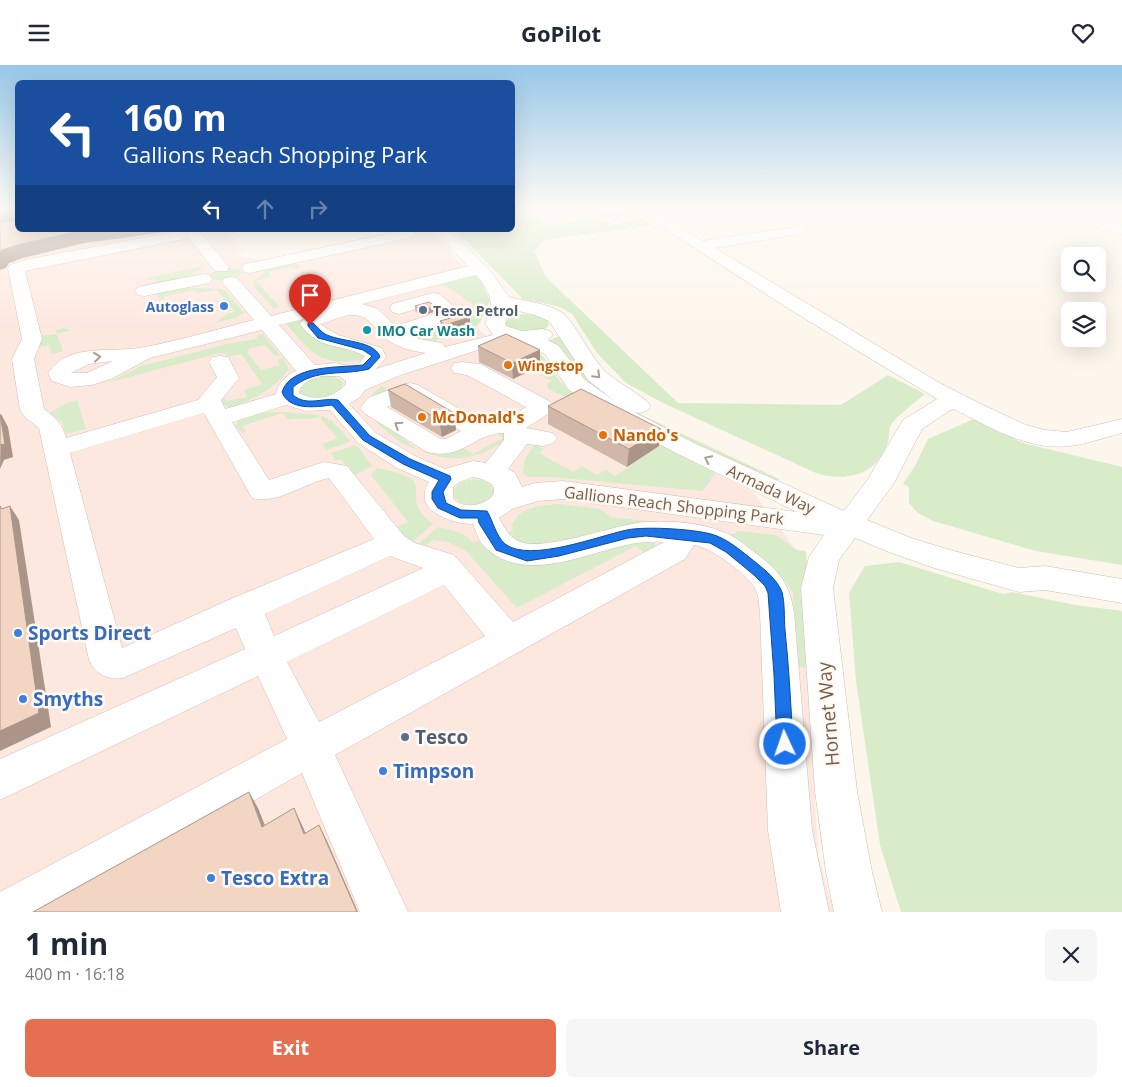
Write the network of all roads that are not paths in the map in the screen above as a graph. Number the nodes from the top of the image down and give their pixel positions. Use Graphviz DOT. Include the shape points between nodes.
graph roads {
  1 [pos="116,248"];
  2 [pos="205,248"];
  3 [pos="345,248"];
  4 [pos="457,248"];
  5 [pos="703,248"];
  6 [pos="478,269"];
  7 [pos="226,274"];
  8 [pos="144,291"];
  9 [pos="499,313"];
  10 [pos="373,315"];
  11 [pos="559,321"];
  12 [pos="268,323"];
  13 [pos="398,337"];
  14 [pos="525,337"];
  15 [pos="435,347"];
  16 [pos="159,350"];
  17 [pos="220,362"];
  18 [pos="359,368"];
  19 [pos="462,368"];
  20 [pos="310,373"];
  21 [pos="289,397"];
  22 [pos="954,401"];
  23 [pos="334,402"];
  24 [pos="214,411"];
  25 [pos="1122,425"];
  26 [pos="478,431"];
  27 [pos="515,431"];
  28 [pos="544,438"];
  29 [pos="57,449"];
  30 [pos="493,471"];
  31 [pos="446,479"];
  32 [pos="494,508"];
  33 [pos="851,521"];
  34 [pos="676,534"];
  35 [pos="393,543"];
  36 [pos="450,569"];
  37 [pos="1122,591"];
  38 [pos="245,607"];
  39 [pos="509,641"];
  40 [pos="266,655"];
  41 [pos="311,747"];
  42 [pos="0,780"];
  43 [pos="12,912"];
  44 [pos="384,912"];
  45 [pos="805,912"];
  46 [pos="858,912"];
  1 -- 29 [label="street" via="16,269 32,339 22,359 32,410 48,422"];
  2 -- 7 [label="street"];
  3 -- 7 [label="street" via="250,268 248,275"];
  4 -- 6 [label="street, Armada Way"];
  5 -- 22 [label="street"];
  6 -- 9 [label="street, Armada Way" via="494,287"];
  6 -- 12 [label="street"];
  7 -- 8 [label="street" via="216,283 203,279"];
  7 -- 12 [label="street"];
  9 -- 11 [label="street" via="533,309 550,313"];
  9 -- 14 [label="street, Armada Way" via="496,327 504,334"];
  9 -- 15 [label="street" via="482,332"];
  10 -- 13 [label="street"];
  10 -- 13 [label="street" via="433,298 454,314"];
  10 -- 18 [label="street" via="359,309 348,309 320,317 310,325 327,339 355,344"];
  11 -- 14 [label="street" via="555,330 548,334"];
  11 -- 33 [label="street, Armada Way, one-way" via="587,365 625,398"];
  12 -- 16 [label="street"];
  12 -- 20 [label="street" via="285,356"];
  13 -- 15 [label="street" via="419,347"];
  13 -- 18 [label="street"];
  14 -- 18 [label="street" via="479,343 388,371"];
  33 -- 14 [label="street, Armada Way, one-way" via="774,491 622,417 585,392 552,350"];
  15 -- 18 [label="street"];
  17 -- 24 [label="street" via="228,378 209,399"];
  18 -- 20 [label="street"];
  18 -- 23 [label="street" via="350,394"];
  19 -- 27 [label="street" via="472,369 543,407"];
  20 -- 21 [label="street" via="293,381 287,392"];
  21 -- 23 [label="street" via="312,405"];
  21 -- 24 [label="street"];
  22 -- 25 [label="street" via="1022,432 1043,438 1075,439"];
  22 -- 33 [label="street, Hornet Way" via="926,414 912,425 880,483"];
  23 -- 31 [label="street" via="366,438 406,462"];
  24 -- 29 [label="street"];
  24 -- 35 [label="street" via="262,492 324,470 338,472"];
  26 -- 26 [label="street, one-way" via="441,448 430,445 372,407 410,390"];
  26 -- 27 [label="street" via="495,426"];
  27 -- 28 [label="street"];
  27 -- 30 [label="street" via="514,446"];
  29 -- 38 [label="street" via="107,660 113,664 123,663"];
  30 -- 31 [label="street" via="463,471"];
  30 -- 32 [label="street" via="508,481 510,488 509,495"];
  31 -- 32 [label="street, Gallions Reach Shopping Park" via="437,492 442,505 460,514"];
  32 -- 33 [label="street, Gallions Reach Shopping Park" via="535,492 563,490 786,519"];
  32 -- 34 [label="street" via="485,523 501,547 527,556 559,552 628,534"];
  33 -- 37 [label="street, Armada Way" via="900,545 1019,581 1045,578"];
  33 -- 46 [label="street, Hornet Way" via="824,557 817,587 835,787 847,869"];
  34 -- 39 [label="street" via="680,543 674,551"];
  34 -- 45 [label="street" via="712,539 730,549 770,583 775,593 790,830"];
  35 -- 36 [label="street" via="404,551 434,559"];
  35 -- 38 [label="street"];
  36 -- 39 [label="street"];
  36 -- 40 [label="street"];
  38 -- 40 [label="street"];
  39 -- 41 [label="street"];
  40 -- 41 [label="street"];
  40 -- 42 [label="street"];
  41 -- 43 [label="street"];
  41 -- 44 [label="street"];
}
